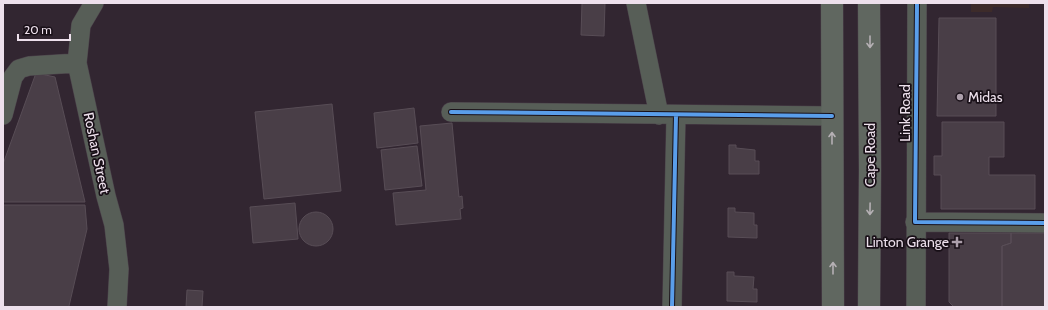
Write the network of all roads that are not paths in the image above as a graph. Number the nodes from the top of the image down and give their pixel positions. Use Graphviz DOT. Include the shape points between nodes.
graph roads {
  1 [pos="94,3"];
  2 [pos="636,3"];
  3 [pos="832,3"];
  4 [pos="870,3"];
  5 [pos="916,3"];
  6 [pos="77,63"];
  7 [pos="451,112"];
  8 [pos="3,115"];
  9 [pos="667,115"];
  10 [pos="832,116"];
  11 [pos="915,222"];
  12 [pos="1045,223"];
  13 [pos="916,305"];
  14 [pos="117,307"];
  15 [pos="672,307"];
  16 [pos="833,307"];
  17 [pos="869,307"];
  1 -- 6 [label="street, Roshan Street" via="81,25"];
  2 -- 9 [label="street"];
  3 -- 10 [label="main road"];
  4 -- 17 [label="main road, Cape Road, one-way"];
  5 -- 11 [label="street, Link Road"];
  6 -- 8 [label="street" via="19,69 13,77"];
  6 -- 14 [label="street, Roshan Street" via="114,225 119,269"];
  7 -- 9 [label="street"];
  9 -- 10 [label="street"];
  9 -- 15 [label="street"];
  16 -- 10 [label="main road, one-way"];
  11 -- 12 [label="street"];
  11 -- 13 [label="street, Link Road"];
}
